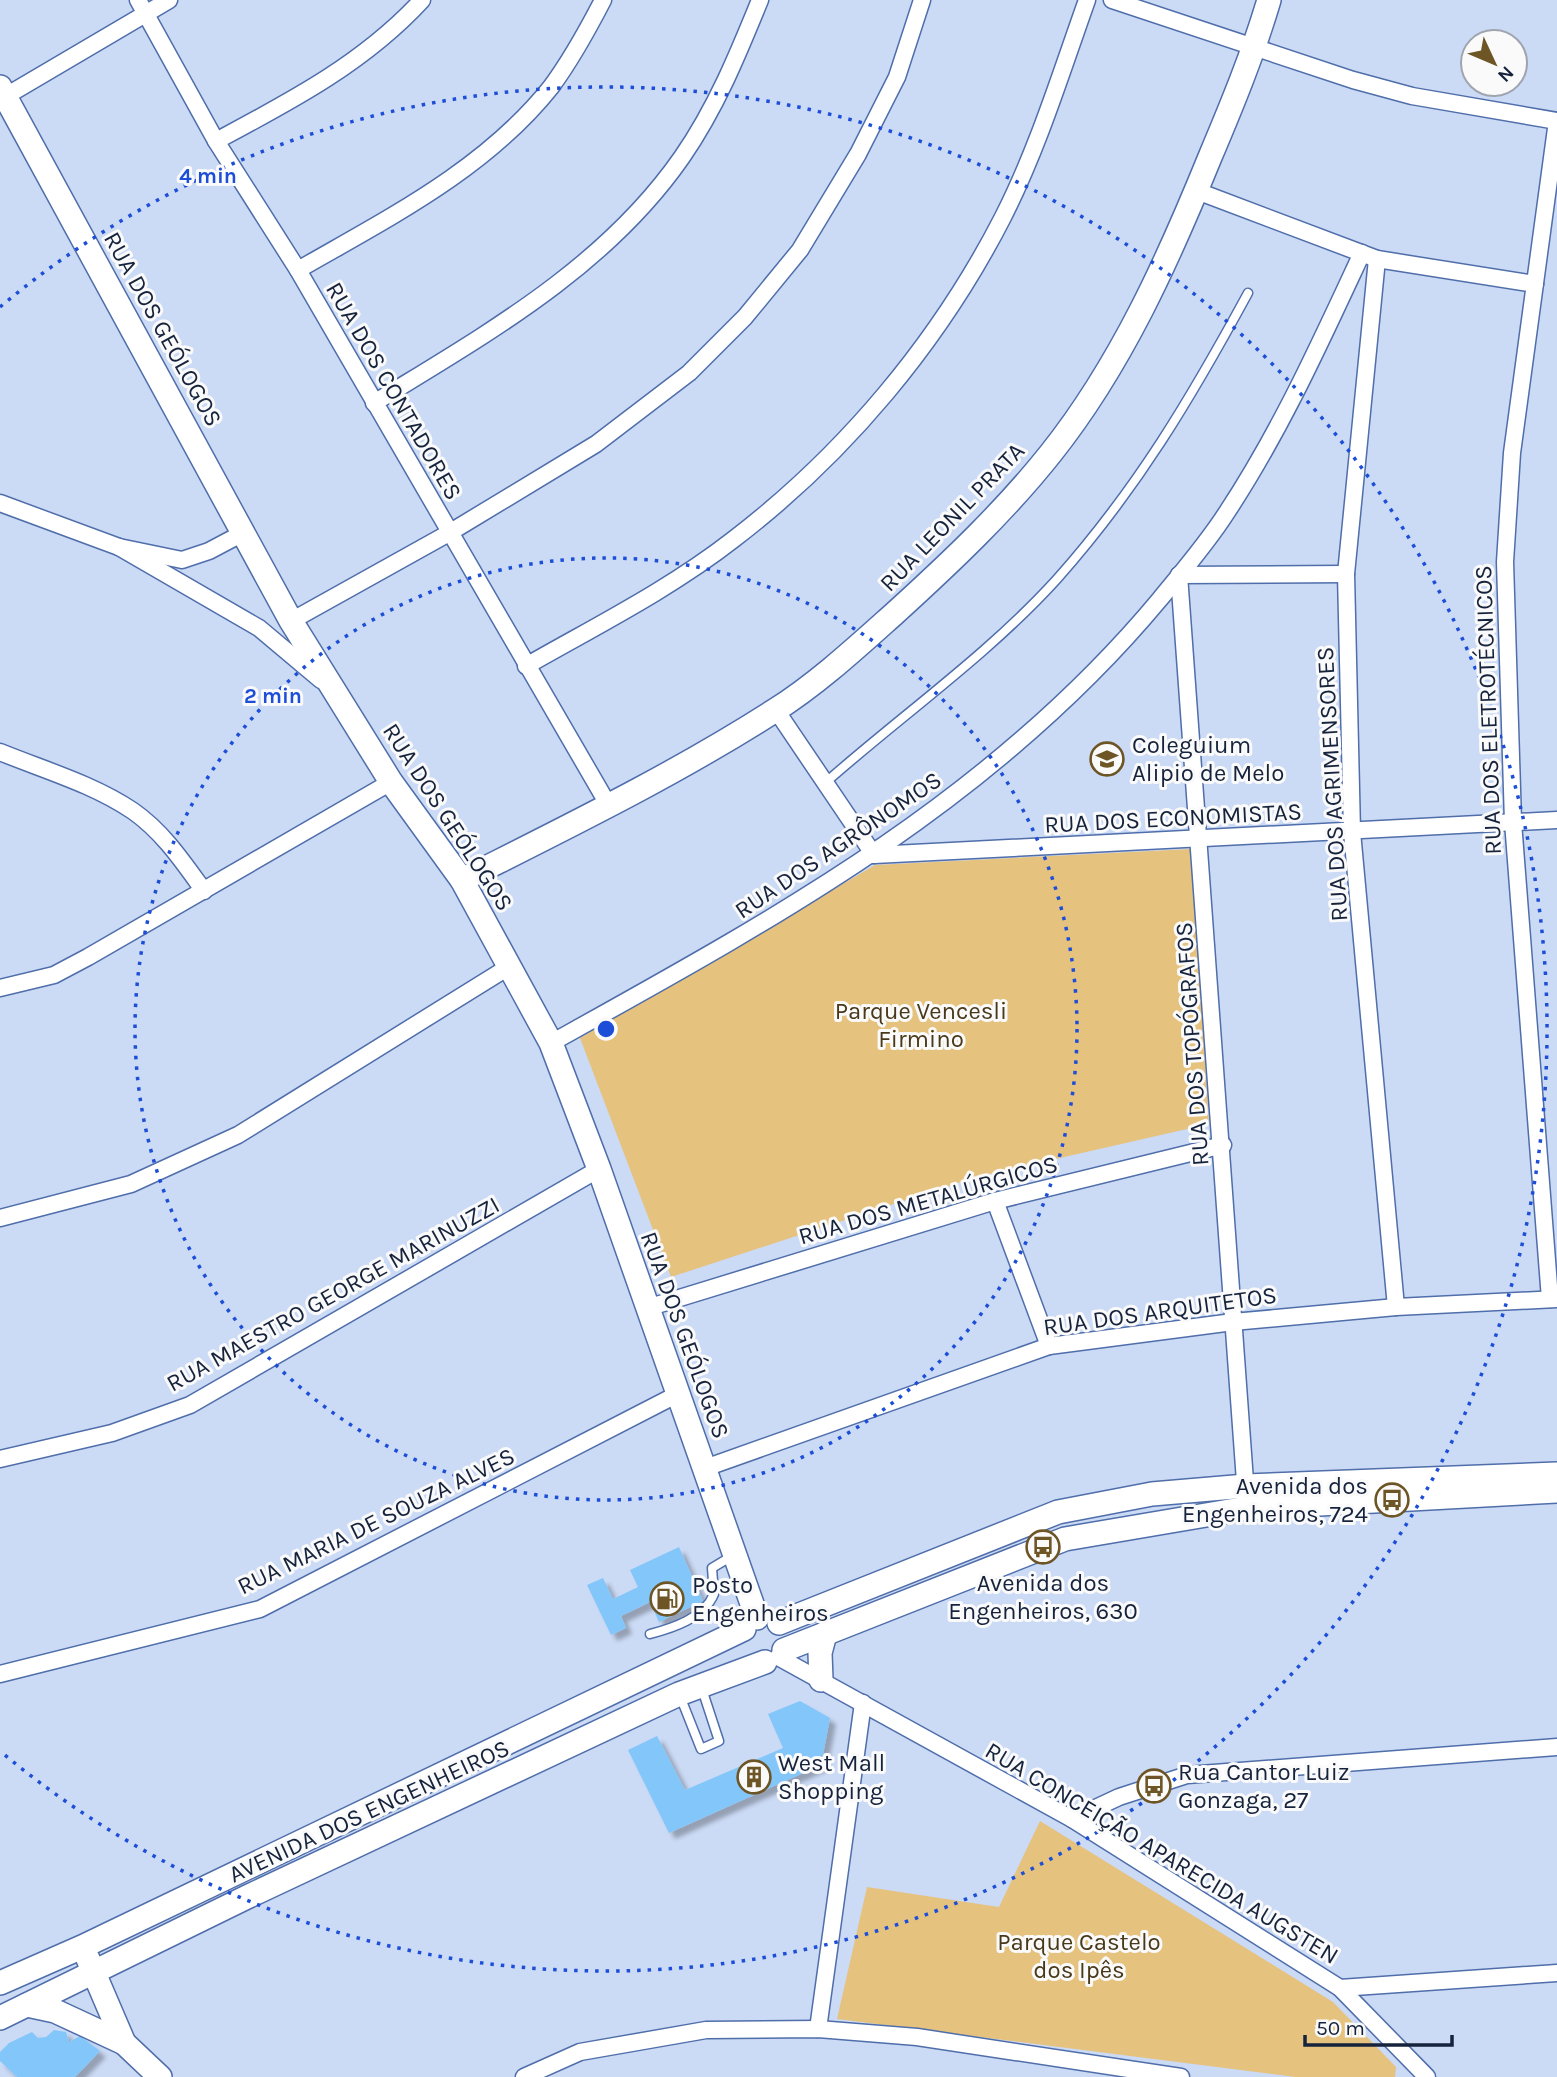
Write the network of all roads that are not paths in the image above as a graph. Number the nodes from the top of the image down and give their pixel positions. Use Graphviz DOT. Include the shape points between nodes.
graph roads {
  1 [pos="169,0"];
  2 [pos="422,0"];
  3 [pos="603,0"];
  4 [pos="760,0"];
  5 [pos="922,0"];
  6 [pos="1087,0"];
  7 [pos="1112,0"];
  8 [pos="1269,0"];
  9 [pos="142,7"];
  10 [pos="1255,48"];
  11 [pos="3,92"];
  12 [pos="1557,121"];
  13 [pos="216,141"];
  14 [pos="1197,191"];
  15 [pos="1370,256"];
  16 [pos="298,270"];
  17 [pos="1535,284"];
  18 [pos="1248,293"];
  19 [pos="374,403"];
  20 [pos="0,503"];
  21 [pos="243,533"];
  22 [pos="449,533"];
  23 [pos="119,547"];
  24 [pos="1346,573"];
  25 [pos="1180,575"];
  26 [pos="291,621"];
  27 [pos="526,666"];
  28 [pos="340,696"];
  29 [pos="776,710"];
  30 [pos="0,752"];
  31 [pos="391,782"];
  32 [pos="825,783"];
  33 [pos="609,806"];
  34 [pos="1557,820"];
  35 [pos="1513,822"];
  36 [pos="1352,832"];
  37 [pos="1199,840"];
  38 [pos="874,855"];
  39 [pos="462,880"];
  40 [pos="204,891"];
  41 [pos="510,967"];
  42 [pos="0,988"];
  43 [pos="551,1043"];
  44 [pos="1223,1145"];
  45 [pos="598,1169"];
  46 [pos="995,1201"];
  47 [pos="0,1219"];
  48 [pos="1553,1299"];
  49 [pos="1396,1307"];
  50 [pos="647,1308"];
  51 [pos="1233,1322"];
  52 [pos="1049,1346"];
  53 [pos="676,1395"];
  54 [pos="0,1459"];
  55 [pos="705,1468"];
  56 [pos="1557,1474"];
  57 [pos="1557,1491"];
  58 [pos="1246,1497"];
  59 [pos="735,1554"];
  60 [pos="760,1623"];
  61 [pos="825,1633"];
  62 [pos="650,1634"];
  63 [pos="776,1656"];
  64 [pos="0,1674"];
  65 [pos="821,1680"];
  66 [pos="627,1684"];
  67 [pos="700,1685"];
  68 [pos="678,1694"];
  69 [pos="863,1703"];
  70 [pos="641,1711"];
  71 [pos="1557,1747"];
  72 [pos="1072,1819"];
  73 [pos="82,1947"];
  74 [pos="94,1973"];
  75 [pos="1557,1973"];
  76 [pos="0,1983"];
  77 [pos="1340,1988"];
  78 [pos="27,2005"];
  79 [pos="0,2018"];
  80 [pos="818,2029"];
  81 [pos="124,2043"];
  82 [pos="160,2077"];
  83 [pos="524,2077"];
  84 [pos="1181,2077"];
  85 [pos="1427,2077"];
  1 -- 9 [label="street"];
  2 -- 13 [label="street" via="367,51 320,85"];
  3 -- 16 [label="street" via="551,86 510,131 460,173"];
  4 -- 19 [label="street" via="730,75 682,157 621,230 554,288"];
  5 -- 22 [label="street" via="897,77 858,153 800,250 745,317 688,373 596,444"];
  6 -- 27 [label="street" via="1032,152 1003,217 958,294 858,428 733,540 652,594"];
  7 -- 10 [label="street"];
  8 -- 10 [label="street, RUA LEONIL PRATA"];
  9 -- 11 [label="street"];
  9 -- 13 [label="street, RUA DOS CONTADORES"];
  10 -- 12 [label="street" via="1412,96"];
  10 -- 14 [label="street, RUA LEONIL PRATA"];
  11 -- 21 [label="street, RUA DOS GEÓLOGOS"];
  12 -- 17 [label="street, RUA DOS ELETROTÉCNICOS"];
  13 -- 16 [label="street, RUA DOS CONTADORES"];
  14 -- 15 [label="street"];
  14 -- 29 [label="street, RUA LEONIL PRATA" via="1140,314 1052,452 926,585"];
  15 -- 17 [label="street"];
  15 -- 24 [label="street, RUA DOS AGRIMENSORES"];
  15 -- 25 [label="street, RUA DOS AGRÔNOMOS" via="1227,513"];
  16 -- 19 [label="street, RUA DOS CONTADORES"];
  17 -- 35 [label="street, RUA DOS ELETROTÉCNICOS" via="1512,453 1505,562"];
  18 -- 32 [label="lane" via="1163,444 1116,510 1055,581 987,647"];
  19 -- 22 [label="street, RUA DOS CONTADORES"];
  20 -- 23 [label="street"];
  21 -- 23 [label="street" via="182,560"];
  21 -- 26 [label="street, RUA DOS GEÓLOGOS"];
  22 -- 26 [label="street"];
  22 -- 27 [label="street, RUA DOS CONTADORES"];
  23 -- 28 [label="street" via="259,628"];
  24 -- 25 [label="street"];
  24 -- 36 [label="street, RUA DOS AGRIMENSORES"];
  25 -- 37 [label="street, RUA DOS TOPÓGRAFOS"];
  25 -- 38 [label="street, RUA DOS AGRÔNOMOS" via="1121,645 1044,721"];
  26 -- 28 [label="street, RUA DOS GEÓLOGOS"];
  27 -- 33 [label="street, RUA DOS CONTADORES"];
  28 -- 31 [label="street, RUA DOS GEÓLOGOS"];
  29 -- 32 [label="street"];
  29 -- 33 [label="street, RUA LEONIL PRATA"];
  30 -- 40 [label="street" via="134,812 159,833"];
  31 -- 39 [label="street, RUA DOS GEÓLOGOS"];
  31 -- 40 [label="street"];
  32 -- 38 [label="street"];
  33 -- 39 [label="street, RUA LEONIL PRATA"];
  34 -- 35 [label="street, RUA DOS ECONOMISTAS"];
  35 -- 36 [label="street, RUA DOS ECONOMISTAS"];
  35 -- 48 [label="street, RUA DOS ELETROTÉCNICOS"];
  36 -- 37 [label="street, RUA DOS ECONOMISTAS"];
  36 -- 49 [label="street, RUA DOS AGRIMENSORES"];
  37 -- 38 [label="street, RUA DOS ECONOMISTAS"];
  37 -- 44 [label="street, RUA DOS TOPÓGRAFOS"];
  38 -- 43 [label="street, RUA DOS AGRÔNOMOS" via="754,931"];
  39 -- 41 [label="street, RUA DOS GEÓLOGOS"];
  40 -- 42 [label="street" via="54,975"];
  41 -- 43 [label="street, RUA DOS GEÓLOGOS"];
  41 -- 47 [label="street" via="238,1135 131,1184"];
  43 -- 45 [label="street, RUA DOS GEÓLOGOS"];
  44 -- 46 [label="street, RUA DOS METALÚRGICOS"];
  44 -- 51 [label="street, RUA DOS TOPÓGRAFOS"];
  45 -- 50 [label="street, RUA DOS GEÓLOGOS"];
  45 -- 54 [label="street, RUA MAESTRO GEORGE MARINUZZI" via="190,1405 112,1433"];
  46 -- 50 [label="street, RUA DOS METALÚRGICOS"];
  46 -- 52 [label="street"];
  48 -- 49 [label="street, RUA DOS ARQUITETOS"];
  49 -- 51 [label="street, RUA DOS ARQUITETOS"];
  50 -- 53 [label="street, RUA DOS GEÓLOGOS"];
  51 -- 52 [label="street, RUA DOS ARQUITETOS"];
  51 -- 58 [label="street, RUA DOS TOPÓGRAFOS"];
  52 -- 55 [label="street, RUA DOS ARQUITETOS"];
  53 -- 55 [label="street, RUA DOS GEÓLOGOS"];
  53 -- 64 [label="street, RUA MARIA DE SOUZA ALVES" via="260,1609"];
  55 -- 59 [label="street, RUA DOS GEÓLOGOS"];
  56 -- 58 [label="street, AVENIDA DOS ENGENHEIROS"];
  57 -- 58 [label="street, AVENIDA DOS ENGENHEIROS"];
  58 -- 60 [label="street, AVENIDA DOS ENGENHEIROS" via="1152,1494 1058,1512"];
  58 -- 61 [label="street, AVENIDA DOS ENGENHEIROS" via="1065,1539"];
  59 -- 60 [label="street, RUA DOS GEÓLOGOS"];
  59 -- 62 [label="lane" via="712,1568 713,1594 697,1614 672,1629"];
  60 -- 63 [label="street" via="786,1632"];
  60 -- 63 [label="street" via="742,1642 747,1654"];
  60 -- 66 [label="street, AVENIDA DOS ENGENHEIROS"];
  61 -- 63 [label="street, AVENIDA DOS ENGENHEIROS"];
  61 -- 65 [label="street"];
  63 -- 65 [label="street, RUA CONCEIÇÃO APARECIDA AUGSTEN"];
  63 -- 67 [label="street, AVENIDA DOS ENGENHEIROS"];
  65 -- 69 [label="street, RUA CONCEIÇÃO APARECIDA AUGSTEN"];
  66 -- 70 [label="street"];
  66 -- 73 [label="street, AVENIDA DOS ENGENHEIROS"];
  67 -- 68 [label="street, AVENIDA DOS ENGENHEIROS"];
  67 -- 68 [label="lane" via="719,1741 701,1749"];
  68 -- 70 [label="street, AVENIDA DOS ENGENHEIROS"];
  69 -- 72 [label="street, RUA CONCEIÇÃO APARECIDA AUGSTEN"];
  69 -- 80 [label="street"];
  70 -- 74 [label="street, AVENIDA DOS ENGENHEIROS"];
  71 -- 72 [label="street" via="1187,1775 1119,1797"];
  72 -- 77 [label="street, RUA CONCEIÇÃO APARECIDA AUGSTEN"];
  73 -- 74 [label="street"];
  73 -- 76 [label="street, AVENIDA DOS ENGENHEIROS"];
  74 -- 78 [label="street, AVENIDA DOS ENGENHEIROS"];
  74 -- 81 [label="street"];
  75 -- 77 [label="street"];
  77 -- 85 [label="street, RUA CONCEIÇÃO APARECIDA AUGSTEN"];
  78 -- 79 [label="street, AVENIDA DOS ENGENHEIROS"];
  78 -- 81 [label="street" via="55,2011"];
  80 -- 83 [label="street" via="706,2030 580,2052"];
  80 -- 84 [label="street" via="917,2037"];
  81 -- 82 [label="street"];
}
